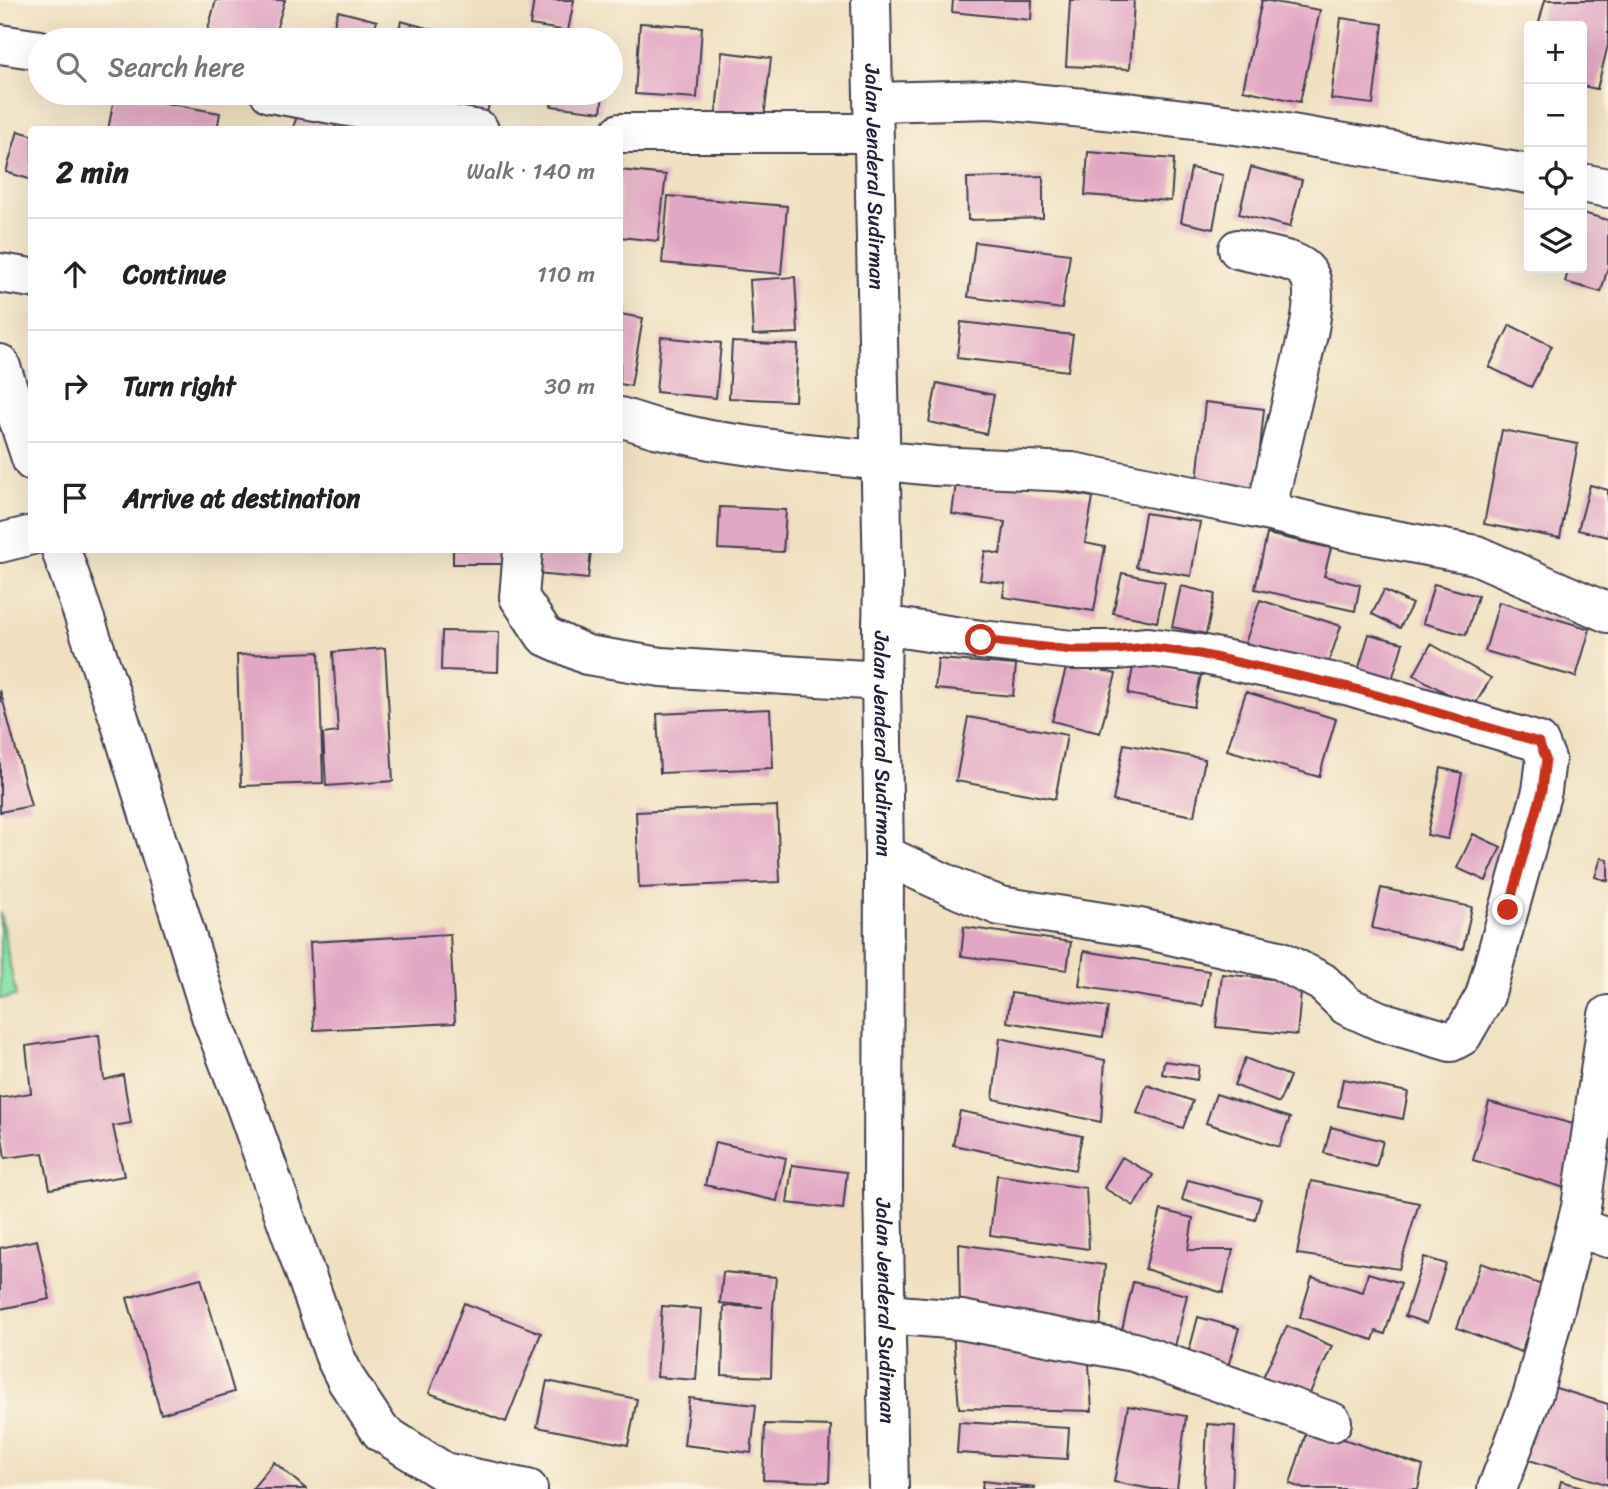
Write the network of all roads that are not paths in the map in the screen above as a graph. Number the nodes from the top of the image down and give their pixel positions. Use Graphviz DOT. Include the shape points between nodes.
graph roads {
  1 [pos="871,0"];
  2 [pos="0,44"];
  3 [pos="28,48"];
  4 [pos="337,105"];
  5 [pos="874,118"];
  6 [pos="456,126"];
  7 [pos="623,133"];
  8 [pos="1524,173"];
  9 [pos="1587,184"];
  10 [pos="1608,188"];
  11 [pos="1238,249"];
  12 [pos="0,273"];
  13 [pos="28,277"];
  14 [pos="0,364"];
  15 [pos="623,418"];
  16 [pos="28,449"];
  17 [pos="882,460"];
  18 [pos="1266,511"];
  19 [pos="28,536"];
  20 [pos="0,543"];
  21 [pos="62,553"];
  22 [pos="523,553"];
  23 [pos="1608,613"];
  24 [pos="882,625"];
  25 [pos="881,681"];
  26 [pos="884,855"];
  27 [pos="1608,1015"];
  28 [pos="1592,1233"];
  29 [pos="886,1314"];
  30 [pos="1332,1422"];
  31 [pos="528,1489"];
  32 [pos="889,1489"];
  33 [pos="1497,1489"];
  1 -- 5 [label="main road, Jalan Jenderal Sudirman"];
  2 -- 3 [label="main road"];
  4 -- 6 [label="main road"];
  5 -- 7 [label="main road"];
  5 -- 8 [label="main road" via="992,99 1250,127"];
  5 -- 17 [label="main road, Jalan Jenderal Sudirman"];
  9 -- 10 [label="main road"];
  11 -- 18 [label="main road" via="1290,261 1306,268 1314,282 1308,334"];
  12 -- 13 [label="main road"];
  14 -- 16 [label="main road"];
  15 -- 17 [label="main road" via="710,440"];
  17 -- 18 [label="main road" via="1072,472"];
  17 -- 24 [label="main road, Jalan Jenderal Sudirman"];
  18 -- 23 [label="main road" via="1476,555"];
  19 -- 20 [label="main road"];
  21 -- 31 [label="main road" via="119,718 212,1019 335,1357 381,1432 444,1472"];
  22 -- 25 [label="main road" via="519,597 545,636 587,655 661,667"];
  24 -- 25 [label="main road, Jalan Jenderal Sudirman"];
  24 -- 26 [label="main road" via="1072,650 1147,647 1200,654 1349,687 1539,742 1546,759 1542,791 1485,996 1462,1036 1451,1042 1347,1006 1322,982 1279,960 1140,928 1000,906"];
  25 -- 26 [label="main road, Jalan Jenderal Sudirman"];
  26 -- 29 [label="main road, Jalan Jenderal Sudirman"];
  27 -- 28 [label="main road" via="1581,1207"];
  28 -- 33 [label="main road"];
  29 -- 30 [label="main road" via="961,1320 1134,1352"];
  29 -- 32 [label="main road, Jalan Jenderal Sudirman"];
}
